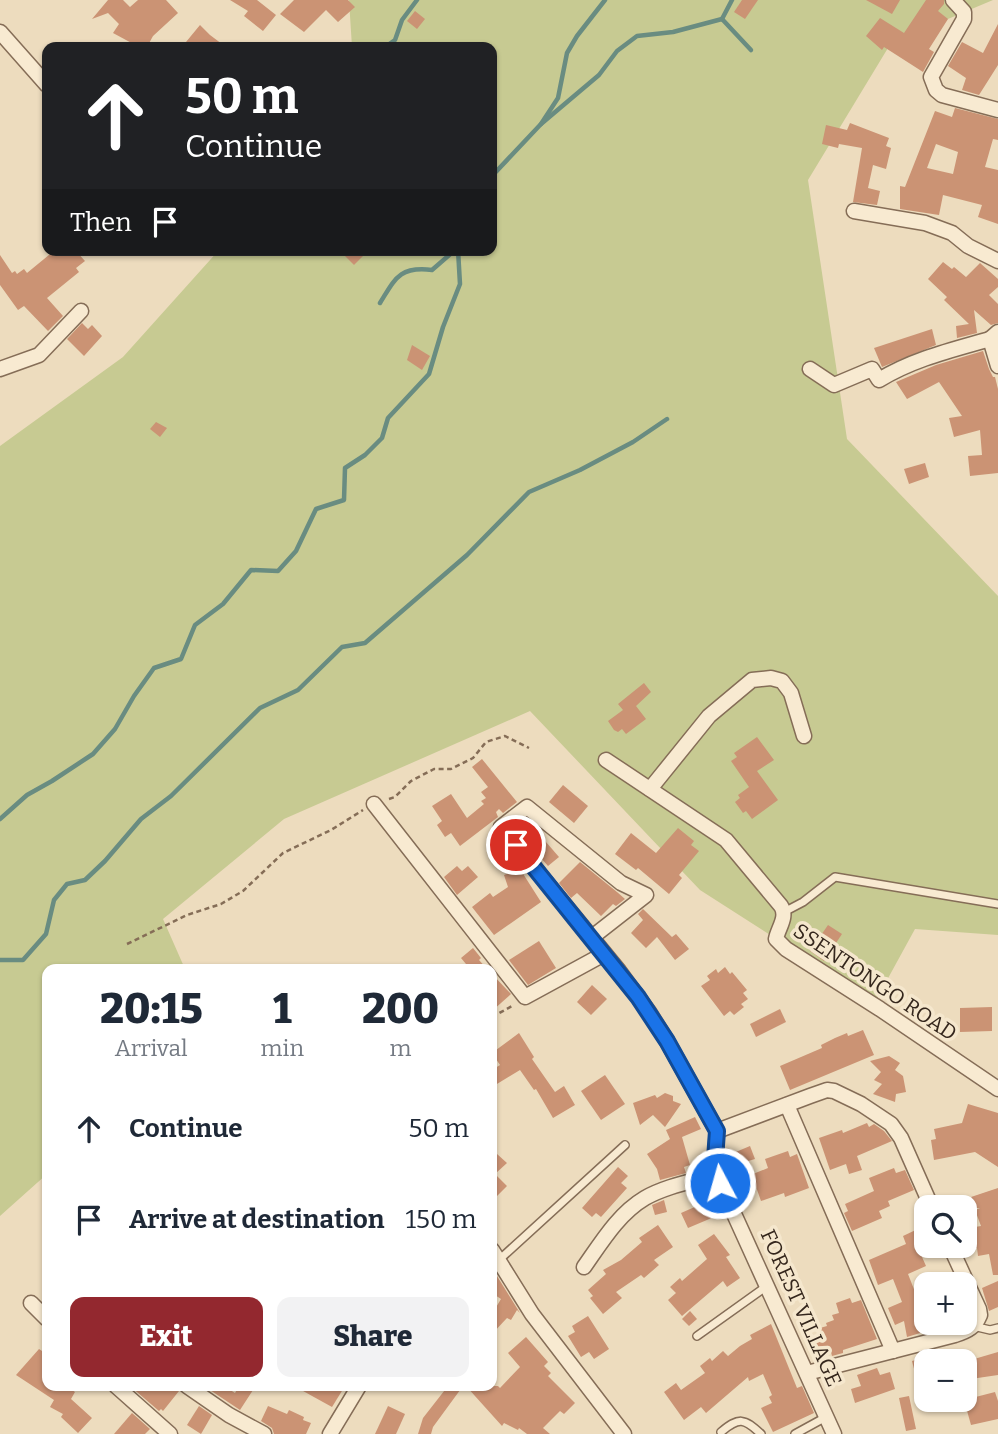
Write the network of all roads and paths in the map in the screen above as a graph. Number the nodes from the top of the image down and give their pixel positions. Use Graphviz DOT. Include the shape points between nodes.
graph roads {
  1 [pos="953,0"];
  2 [pos="0,32"];
  3 [pos="42,79"];
  4 [pos="998,110"];
  5 [pos="855,211"];
  6 [pos="998,261"];
  7 [pos="81,311"];
  8 [pos="994,336"];
  9 [pos="998,366"];
  10 [pos="0,369"];
  11 [pos="810,369"];
  12 [pos="804,736"];
  13 [pos="529,748"];
  14 [pos="606,760"];
  15 [pos="650,789"];
  16 [pos="374,804"];
  17 [pos="998,904"];
  18 [pos="784,912"];
  19 [pos="591,938"];
  20 [pos="127,944"];
  21 [pos="604,954"];
  22 [pos="525,997"];
  23 [pos="497,1014"];
  24 [pos="998,1089"];
  25 [pos="787,1105"];
  26 [pos="717,1131"];
  27 [pos="625,1145"];
  28 [pos="717,1174"];
  29 [pos="926,1195"];
  30 [pos="497,1253"];
  31 [pos="497,1256"];
  32 [pos="584,1267"];
  33 [pos="768,1285"];
  34 [pos="31,1303"];
  35 [pos="42,1314"];
  36 [pos="977,1327"];
  37 [pos="998,1328"];
  38 [pos="952,1335"];
  39 [pos="697,1336"];
  40 [pos="893,1351"];
  41 [pos="807,1373"];
  42 [pos="122,1391"];
  43 [pos="194,1391"];
  44 [pos="356,1391"];
  45 [pos="827,1417"];
  46 [pos="721,1432"];
  47 [pos="170,1434"];
  48 [pos="264,1434"];
  49 [pos="330,1434"];
  50 [pos="624,1434"];
  51 [pos="761,1434"];
  52 [pos="795,1434"];
  53 [pos="834,1434"];
  1 -- 4 [label="street" via="964,12 964,19 931,77 932,84 942,95"];
  2 -- 3 [label="street"];
  5 -- 6 [label="street" via="932,225"];
  7 -- 10 [label="street" via="39,355"];
  8 -- 9 [label="street"];
  8 -- 11 [label="street" via="899,368 879,380 872,369 834,385"];
  12 -- 15 [label="street" via="791,693 782,681 752,680 709,716"];
  13 -- 16 [label="path" via="505,736 486,742 473,758 451,769 433,769 395,797"];
  14 -- 15 [label="street, SSENTONGO ROAD"];
  15 -- 18 [label="street, SSENTONGO ROAD" via="726,840"];
  16 -- 20 [label="path" via="283,852 243,891 221,904"];
  16 -- 22 [label="street"];
  17 -- 18 [label="lane" via="835,877"];
  18 -- 24 [label="street, SSENTONGO ROAD" via="776,939 786,949"];
  19 -- 19 [label="street" via="501,827 527,807 621,883 646,895"];
  19 -- 21 [label="street"];
  21 -- 22 [label="street"];
  21 -- 26 [label="street" via="649,1012"];
  22 -- 23 [label="path"];
  25 -- 26 [label="street"];
  25 -- 29 [label="street" via="827,1090 877,1114 898,1132"];
  25 -- 40 [label="street"];
  26 -- 28 [label="street, FOREST VILLAGE"];
  27 -- 30 [label="lane"];
  28 -- 32 [label="street" via="645,1199 623,1215"];
  28 -- 33 [label="street, FOREST VILLAGE"];
  31 -- 50 [label="street" via="532,1314"];
  33 -- 39 [label="lane"];
  33 -- 41 [label="street, FOREST VILLAGE"];
  34 -- 35 [label="street"];
  36 -- 37 [label="lane"];
  38 -- 40 [label="street"];
  40 -- 41 [label="street"];
  41 -- 45 [label="street, FOREST VILLAGE"];
  42 -- 47 [label="street"];
  43 -- 48 [label="street"];
  44 -- 49 [label="street"];
  45 -- 52 [label="lane"];
  45 -- 53 [label="street, FOREST VILLAGE"];
  46 -- 51 [label="lane" via="739,1421 748,1422"];
}
